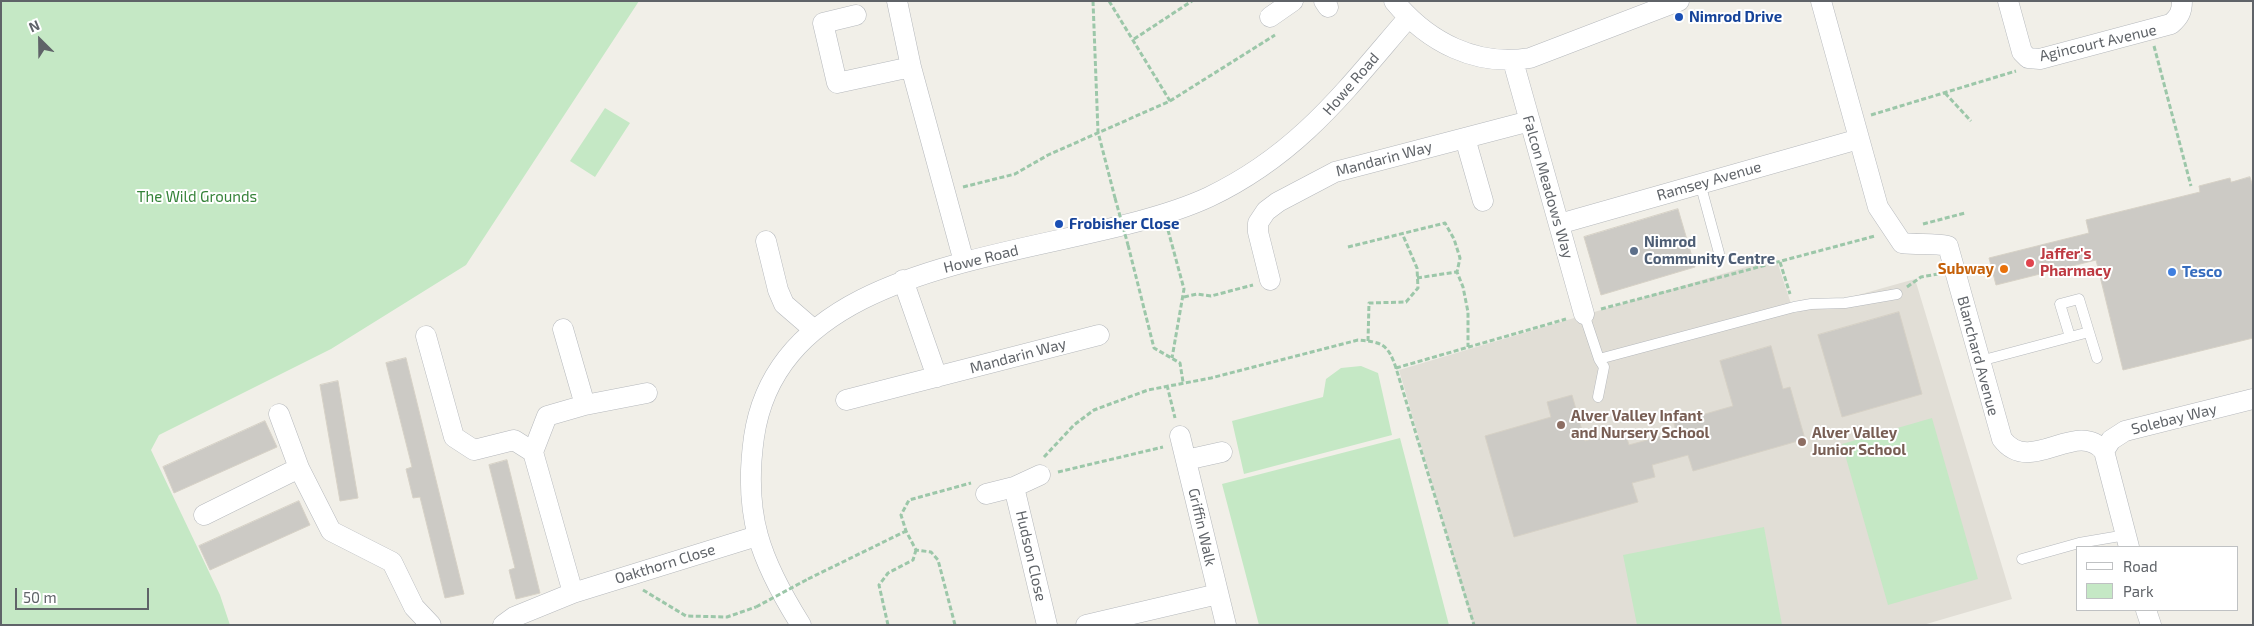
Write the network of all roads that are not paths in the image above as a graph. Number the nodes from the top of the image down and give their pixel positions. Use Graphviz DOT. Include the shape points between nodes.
graph roads {
  1 [pos="1293,1"];
  2 [pos="1394,1"];
  3 [pos="1679,1"];
  4 [pos="1821,1"];
  5 [pos="2008,1"];
  6 [pos="2182,1"];
  7 [pos="897,3"];
  8 [pos="856,15"];
  9 [pos="1270,17"];
  10 [pos="1408,18"];
  11 [pos="1513,61"];
  12 [pos="911,68"];
  13 [pos="1530,121"];
  14 [pos="1466,138"];
  15 [pos="1859,139"];
  16 [pos="1700,183"];
  17 [pos="1483,201"];
  18 [pos="1559,224"];
  19 [pos="766,241"];
  20 [pos="1719,252"];
  21 [pos="964,262"];
  22 [pos="903,280"];
  23 [pos="1270,280"];
  24 [pos="1897,294"];
  25 [pos="1584,314"];
  26 [pos="813,329"];
  27 [pos="564,330"];
  28 [pos="2089,332"];
  29 [pos="1099,335"];
  30 [pos="426,336"];
  31 [pos="2070,337"];
  32 [pos="2096,358"];
  33 [pos="1598,359"];
  34 [pos="1980,361"];
  35 [pos="937,377"];
  36 [pos="647,393"];
  37 [pos="1598,397"];
  38 [pos="2253,399"];
  39 [pos="846,400"];
  40 [pos="585,405"];
  41 [pos="279,414"];
  42 [pos="1180,436"];
  43 [pos="2104,451"];
  44 [pos="533,452"];
  45 [pos="1222,452"];
  46 [pos="1186,460"];
  47 [pos="299,468"];
  48 [pos="1048,474"];
  49 [pos="1014,487"];
  50 [pos="986,494"];
  51 [pos="204,515"];
  52 [pos="757,536"];
  53 [pos="2128,541"];
  54 [pos="2022,559"];
  55 [pos="573,593"];
  56 [pos="1218,594"];
  57 [pos="2146,611"];
  58 [pos="431,625"];
  59 [pos="503,625"];
  60 [pos="801,625"];
  61 [pos="1047,625"];
  62 [pos="1086,625"];
  63 [pos="1226,625"];
  64 [pos="2151,625"];
  1 -- 9 [label="street"];
  2 -- 10 [label="street"];
  3 -- 11 [label="street" via="1530,58"];
  4 -- 15 [label="street, Blanchard Avenue"];
  5 -- 6 [label="street, Agincourt Avenue" via="2022,52 2028,58 2040,59 2163,28 2178,18"];
  7 -- 12 [label="street"];
  8 -- 12 [label="street" via="823,23 837,83"];
  10 -- 11 [label="street" via="1429,36 1451,48 1476,56"];
  10 -- 21 [label="street, Howe Road" via="1320,119 1295,143 1240,181 1163,215"];
  11 -- 13 [label="street, Falcon Meadows Way"];
  12 -- 21 [label="street"];
  13 -- 14 [label="street, Mandarin Way"];
  13 -- 18 [label="street, Falcon Meadows Way"];
  14 -- 17 [label="street"];
  14 -- 23 [label="street, Mandarin Way" via="1335,172 1278,202 1258,222"];
  15 -- 16 [label="street, Ramsey Avenue"];
  15 -- 34 [label="street, Blanchard Avenue" via="1878,206 1902,243 1948,246"];
  16 -- 18 [label="street, Ramsey Avenue"];
  16 -- 20 [label="lane"];
  18 -- 25 [label="street, Falcon Meadows Way"];
  19 -- 26 [label="street" via="784,304"];
  21 -- 22 [label="street, Howe Road"];
  22 -- 26 [label="street, Howe Road" via="856,301"];
  22 -- 35 [label="street"];
  24 -- 33 [label="lane" via="1794,307"];
  25 -- 33 [label="lane"];
  26 -- 52 [label="street, Howe Road" via="788,357 769,388 756,426 750,494"];
  27 -- 40 [label="street"];
  28 -- 31 [label="lane"];
  28 -- 31 [label="lane" via="2079,299 2060,304"];
  28 -- 32 [label="lane"];
  29 -- 35 [label="street, Mandarin Way"];
  30 -- 44 [label="street" via="454,438 474,450 514,440"];
  31 -- 34 [label="lane"];
  33 -- 37 [label="lane" via="1604,367"];
  34 -- 43 [label="street, Blanchard Avenue" via="1999,430 2009,448 2030,452 2081,441 2096,443"];
  35 -- 39 [label="street, Mandarin Way"];
  36 -- 40 [label="street"];
  38 -- 43 [label="street, Solebay Way" via="2125,431 2111,440"];
  40 -- 44 [label="street" via="547,416"];
  41 -- 47 [label="street"];
  42 -- 46 [label="street, Griffin Walk"];
  43 -- 53 [label="street"];
  44 -- 55 [label="street"];
  45 -- 46 [label="street"];
  46 -- 56 [label="street, Griffin Walk"];
  47 -- 51 [label="street"];
  47 -- 58 [label="street" via="331,531 392,562 414,607"];
  48 -- 49 [label="street"];
  49 -- 50 [label="street"];
  49 -- 61 [label="street, Hudson Close"];
  52 -- 55 [label="street, Oakthorn Close"];
  52 -- 60 [label="street, Howe Road" via="768,566"];
  53 -- 54 [label="lane" via="2079,543"];
  55 -- 59 [label="street, Oakthorn Close" via="514,617"];
  56 -- 62 [label="street"];
  56 -- 63 [label="street, Griffin Walk"];
  57 -- 64 [label="street"];
}
